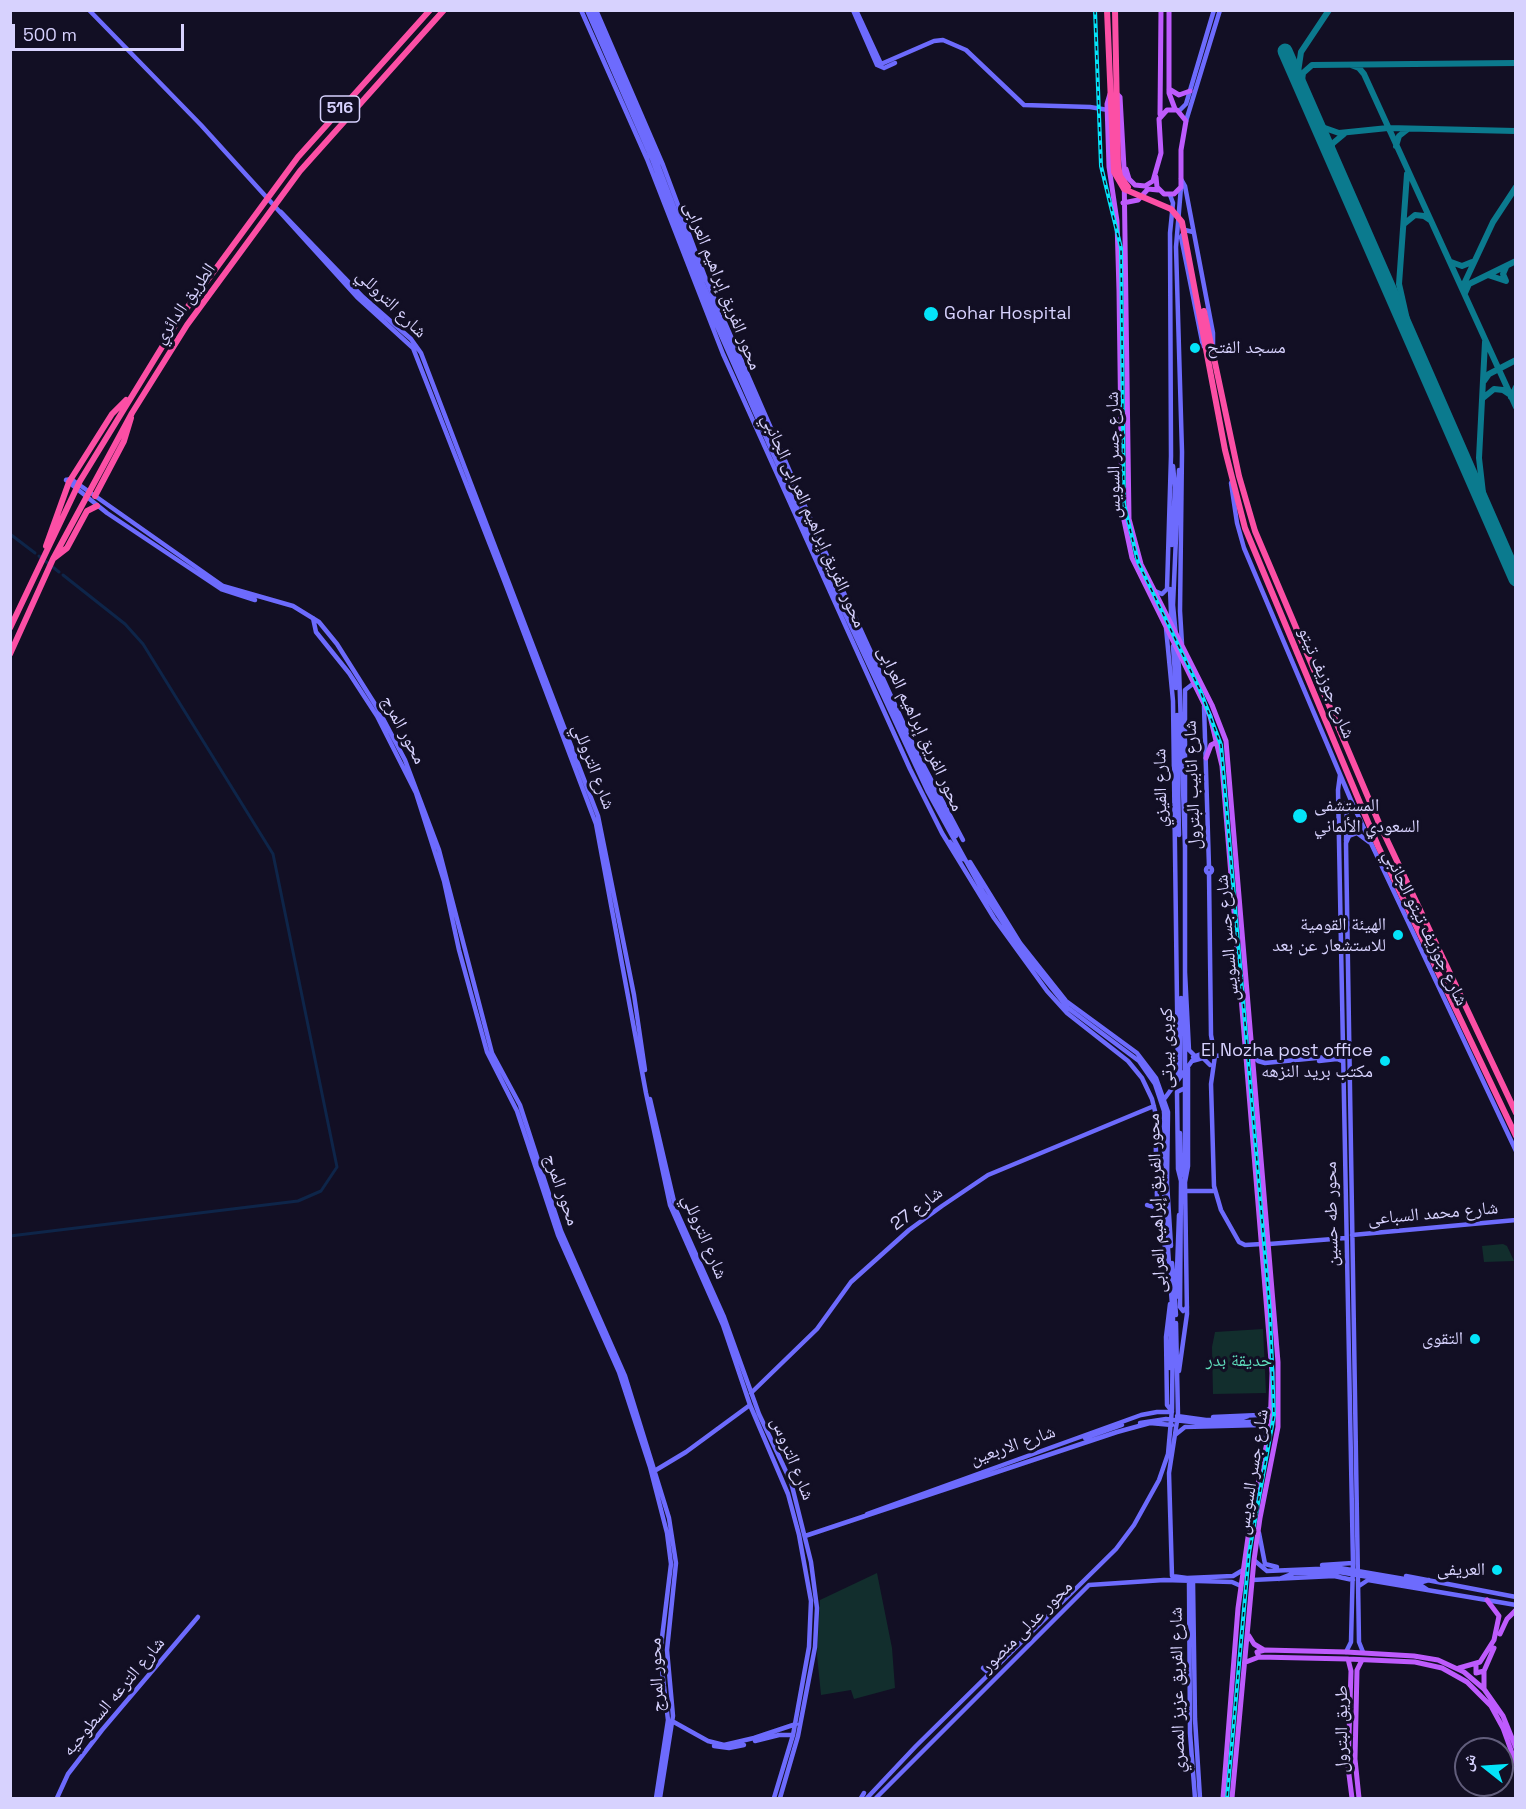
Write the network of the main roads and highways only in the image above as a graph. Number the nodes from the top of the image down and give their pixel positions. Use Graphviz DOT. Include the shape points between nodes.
graph roads {
  1 [pos="430,10"];
  2 [pos="444,10"];
  3 [pos="1107,10"];
  4 [pos="1115,10"];
  5 [pos="1161,10"];
  6 [pos="1169,10"];
  7 [pos="1169,89"];
  8 [pos="1190,91"];
  9 [pos="1113,94"];
  10 [pos="1177,110"];
  11 [pos="1160,117"];
  12 [pos="1123,153"];
  13 [pos="1123,161"];
  14 [pos="1109,167"];
  15 [pos="1122,177"];
  16 [pos="1156,177"];
  17 [pos="1111,180"];
  18 [pos="1158,190"];
  19 [pos="1123,203"];
  20 [pos="1208,349"];
  21 [pos="1119,360"];
  22 [pos="1128,360"];
  23 [pos="129,398"];
  24 [pos="132,413"];
  25 [pos="1127,467"];
  26 [pos="1120,468"];
  27 [pos="1128,476"];
  28 [pos="1120,477"];
  29 [pos="95,496"];
  30 [pos="98,506"];
  31 [pos="45,554"];
  32 [pos="53,560"];
  33 [pos="1142,571"];
  34 [pos="10,628"];
  35 [pos="10,654"];
  36 [pos="1217,742"];
  37 [pos="1206,758"];
  38 [pos="1375,855"];
  39 [pos="1387,865"];
  40 [pos="1242,966"];
  41 [pos="1243,974"];
  42 [pos="1515,1113"];
  43 [pos="1259,1126"];
  44 [pos="1252,1130"];
  45 [pos="1260,1133"];
  46 [pos="1514,1138"];
  47 [pos="1270,1260"];
  48 [pos="1263,1261"];
  49 [pos="1274,1352"];
  50 [pos="1487,1600"];
  51 [pos="1515,1610"];
  52 [pos="1508,1617"];
  53 [pos="1500,1619"];
  54 [pos="1248,1634"];
  55 [pos="1265,1650"];
  56 [pos="1259,1657"];
  57 [pos="1348,1659"];
  58 [pos="1362,1660"];
  59 [pos="1246,1662"];
  60 [pos="1476,1665"];
  61 [pos="1458,1668"];
  62 [pos="1354,1669"];
  63 [pos="1484,1671"];
  64 [pos="1231,1687"];
  65 [pos="1243,1688"];
  66 [pos="1484,1689"];
  67 [pos="1515,1748"];
  68 [pos="1352,1759"];
  69 [pos="1515,1763"];
  70 [pos="1223,1798"];
  71 [pos="1232,1798"];
  72 [pos="1352,1798"];
  73 [pos="1359,1798"];
  1 -- 23 [label="highway, الطريق الدائري / 516" via="271,191 173,327"];
  2 -- 24 [label="highway, الطريق الدائري / 516" via="271,207 178,338"];
  3 -- 9 [label="highway"];
  4 -- 9 [label="highway"];
  5 -- 11 [label="main road"];
  6 -- 7 [label="main road"];
  7 -- 8 [label="main road" via="1179,95"];
  7 -- 10 [label="main road"];
  9 -- 12 [label="main road, شارع جسر السويس" via="1120,97"];
  9 -- 14 [label="main road, شارع جسر السويس" via="1108,110"];
  9 -- 15 [label="highway"];
  9 -- 20 [label="highway" via="1114,172 1124,189 1171,209 1182,222"];
  10 -- 11 [label="main road" via="1167,110"];
  10 -- 18 [label="main road" via="1186,121 1181,187 1170,195"];
  11 -- 16 [label="main road" via="1161,153"];
  12 -- 13 [label="main road, شارع جسر السويس"];
  12 -- 16 [label="main road" via="1131,182 1145,186"];
  13 -- 14 [label="main road" via="1117,167"];
  13 -- 15 [label="main road, شارع جسر السويس"];
  14 -- 17 [label="main road, شارع جسر السويس"];
  15 -- 17 [label="main road" via="1114,175"];
  15 -- 19 [label="main road, شارع جسر السويس"];
  15 -- 20 [label="highway" via="1131,189 1173,207 1184,219"];
  16 -- 18 [label="main road"];
  17 -- 21 [label="main road, شارع جسر السويس" via="1116,221"];
  18 -- 19 [label="main road" via="1148,189 1138,200"];
  19 -- 22 [label="main road, شارع جسر السويس"];
  20 -- 39 [label="highway, شارع جوزيف تيتو" via="1231,477 1245,528"];
  20 -- 42 [label="highway, شارع جوزيف تيتو" via="1255,531 1382,831"];
  21 -- 22 [label="main road"];
  21 -- 26 [label="main road, شارع جسر السويس"];
  22 -- 25 [label="main road, شارع جسر السويس"];
  23 -- 31 [label="highway, الطريق الدائري / 516" via="76,489"];
  23 -- 31 [label="highway" via="112,414 70,481 50,528"];
  24 -- 29 [label="highway" via="124,441"];
  24 -- 32 [label="highway, الطريق الدائري / 516"];
  25 -- 26 [label="main road"];
  25 -- 27 [label="main road, شارع جسر السويس"];
  26 -- 28 [label="main road, شارع جسر السويس"];
  27 -- 28 [label="main road"];
  27 -- 33 [label="main road, شارع جسر السويس" via="1131,527"];
  28 -- 33 [label="main road, شارع جسر السويس" via="1125,530"];
  30 -- 32 [label="highway" via="87,511 67,548"];
  31 -- 34 [label="highway, الطريق الدائري / 516"];
  32 -- 35 [label="highway, الطريق الدائري / 516"];
  33 -- 36 [label="main road, شارع جسر السويس" via="1204,703"];
  33 -- 40 [label="main road, شارع جسر السويس" via="1182,644 1226,741"];
  36 -- 37 [label="main road" via="1210,745"];
  36 -- 40 [label="main road, شارع جسر السويس"];
  38 -- 39 [label="highway"];
  39 -- 46 [label="highway, شارع جوزيف تيتو"];
  40 -- 41 [label="main road, شارع جسر السويس"];
  41 -- 43 [label="main road, شارع جسر السويس"];
  41 -- 44 [label="main road, شارع جسر السويس"];
  43 -- 44 [label="main road"];
  43 -- 45 [label="main road, شارع جسر السويس"];
  44 -- 45 [label="main road"];
  44 -- 48 [label="main road, شارع جسر السويس"];
  45 -- 47 [label="main road, شارع جسر السويس"];
  47 -- 48 [label="main road"];
  47 -- 49 [label="main road, شارع جسر السويس"];
  48 -- 49 [label="main road, شارع جسر السويس"];
  49 -- 54 [label="main road, شارع جسر السويس" via="1278,1426 1258,1530"];
  49 -- 64 [label="main road, شارع جسر السويس" via="1272,1407 1252,1510"];
  50 -- 53 [label="main road"];
  51 -- 52 [label="main road"];
  52 -- 53 [label="main road" via="1504,1613"];
  52 -- 63 [label="main road"];
  53 -- 60 [label="main road" via="1492,1645"];
  54 -- 55 [label="main road" via="1254,1644"];
  54 -- 59 [label="main road, شارع جسر السويس"];
  55 -- 56 [label="main road" via="1257,1652"];
  55 -- 61 [label="main road" via="1420,1656"];
  56 -- 57 [label="main road"];
  56 -- 59 [label="main road"];
  57 -- 58 [label="main road"];
  57 -- 62 [label="main road, طريق البترول"];
  58 -- 62 [label="main road, طريق البترول"];
  58 -- 69 [label="main road" via="1422,1663 1461,1678 1495,1712"];
  59 -- 65 [label="main road, شارع جسر السويس"];
  60 -- 61 [label="main road"];
  60 -- 63 [label="main road" via="1476,1673"];
  61 -- 66 [label="main road"];
  62 -- 68 [label="main road, طريق البترول"];
  63 -- 66 [label="main road"];
  64 -- 65 [label="main road"];
  64 -- 70 [label="main road, شارع جسر السويس"];
  65 -- 71 [label="main road, شارع جسر السويس"];
  66 -- 67 [label="main road" via="1503,1716"];
  68 -- 72 [label="main road, طريق البترول"];
  68 -- 73 [label="main road, طريق البترول"];
}
